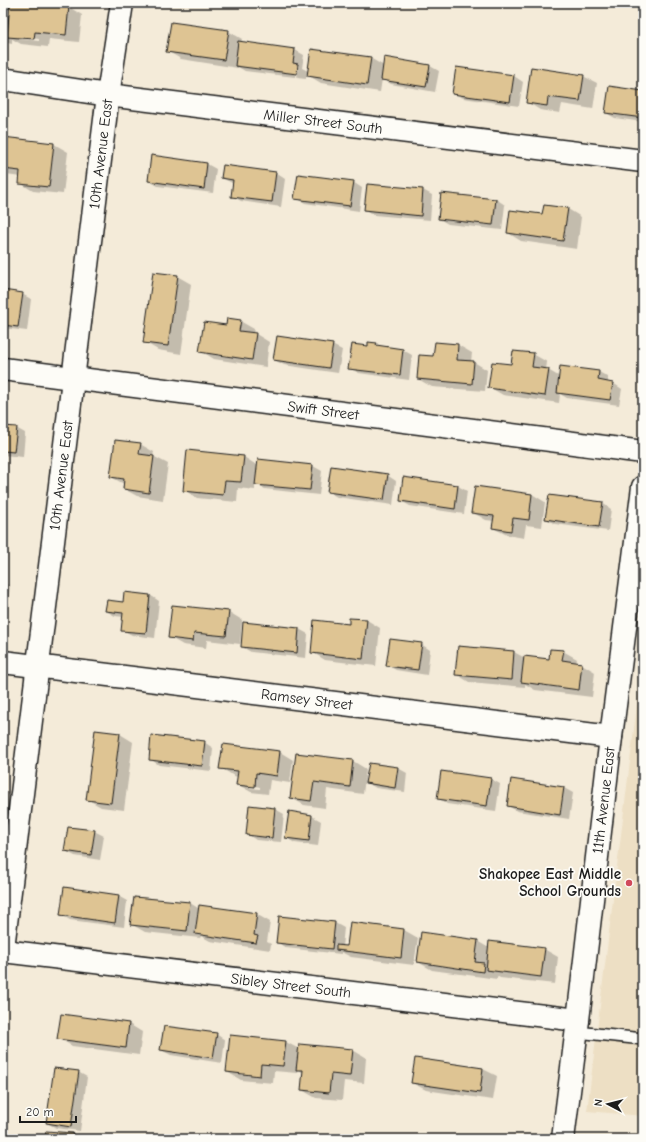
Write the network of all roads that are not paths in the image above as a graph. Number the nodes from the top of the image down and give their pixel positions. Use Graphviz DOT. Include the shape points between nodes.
graph roads {
  1 [pos="122,3"];
  2 [pos="3,79"];
  3 [pos="108,95"];
  4 [pos="643,161"];
  5 [pos="3,369"];
  6 [pos="73,378"];
  7 [pos="643,452"];
  8 [pos="643,487"];
  9 [pos="3,662"];
  10 [pos="38,666"];
  11 [pos="611,736"];
  12 [pos="3,950"];
  13 [pos="578,1026"];
  14 [pos="643,1039"];
  15 [pos="563,1139"];
  1 -- 3 [label="street, 10th Avenue East"];
  2 -- 3 [label="street, Miller Street South"];
  3 -- 4 [label="street, Miller Street South"];
  3 -- 6 [label="street, 10th Avenue East"];
  5 -- 6 [label="street, Swift Street"];
  6 -- 7 [label="street, Swift Street"];
  6 -- 10 [label="street, 10th Avenue East"];
  8 -- 11 [label="street, 11th Avenue East"];
  9 -- 10 [label="street, Ramsey Street"];
  10 -- 11 [label="street, Ramsey Street"];
  10 -- 12 [label="street, 10th Avenue East"];
  11 -- 13 [label="street, 11th Avenue East"];
  12 -- 13 [label="street, Sibley Street South"];
  13 -- 14 [label="lane"];
  13 -- 15 [label="street, 11th Avenue East"];
}
